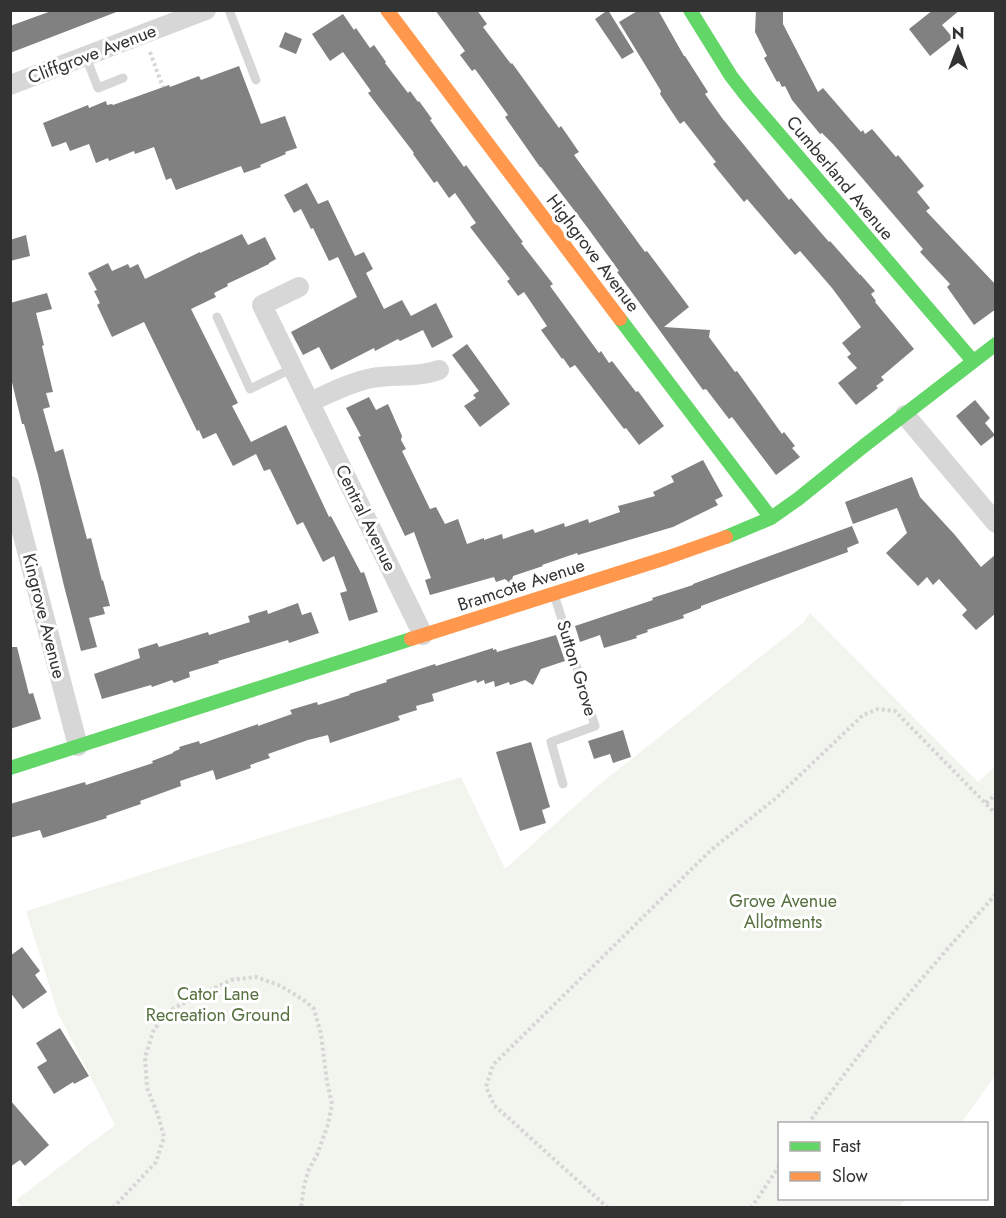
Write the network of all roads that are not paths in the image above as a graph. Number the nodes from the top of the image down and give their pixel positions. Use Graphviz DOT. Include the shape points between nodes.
graph roads {
  1 [pos="207,10"];
  2 [pos="229,10"];
  3 [pos="387,10"];
  4 [pos="690,10"];
  5 [pos="86,57"];
  6 [pos="123,78"];
  7 [pos="256,80"];
  8 [pos="10,85"];
  9 [pos="299,287"];
  10 [pos="217,317"];
  11 [pos="996,344"];
  12 [pos="973,361"];
  13 [pos="293,368"];
  14 [pos="438,369"];
  15 [pos="310,402"];
  16 [pos="905,415"];
  17 [pos="10,486"];
  18 [pos="771,518"];
  19 [pos="996,524"];
  20 [pos="554,592"];
  21 [pos="423,635"];
  22 [pos="78,746"];
  23 [pos="10,768"];
  24 [pos="563,784"];
  1 -- 5 [label="street, Cliffgrove Avenue"];
  2 -- 7 [label="lane"];
  3 -- 18 [label="street, Highgrove Avenue"];
  4 -- 12 [label="street, Cumberland Avenue" via="748,98"];
  5 -- 6 [label="lane" via="98,87"];
  5 -- 8 [label="street, Cliffgrove Avenue"];
  9 -- 13 [label="street, Central Avenue" via="259,298"];
  10 -- 13 [label="lane" via="250,389"];
  11 -- 12 [label="street, Bramcote Avenue"];
  12 -- 16 [label="street, Bramcote Avenue"];
  13 -- 15 [label="street, Central Avenue"];
  14 -- 15 [label="street" via="426,374 358,381"];
  15 -- 21 [label="street, Central Avenue"];
  16 -- 18 [label="street, Bramcote Avenue"];
  16 -- 19 [label="street"];
  17 -- 22 [label="street, Kingrove Avenue"];
  18 -- 20 [label="street, Bramcote Avenue" via="666,558"];
  20 -- 21 [label="street, Bramcote Avenue"];
  20 -- 24 [label="lane, Sutton Grove" via="595,726 551,742"];
  21 -- 22 [label="street, Bramcote Avenue"];
  22 -- 23 [label="street, Bramcote Avenue"];
}
